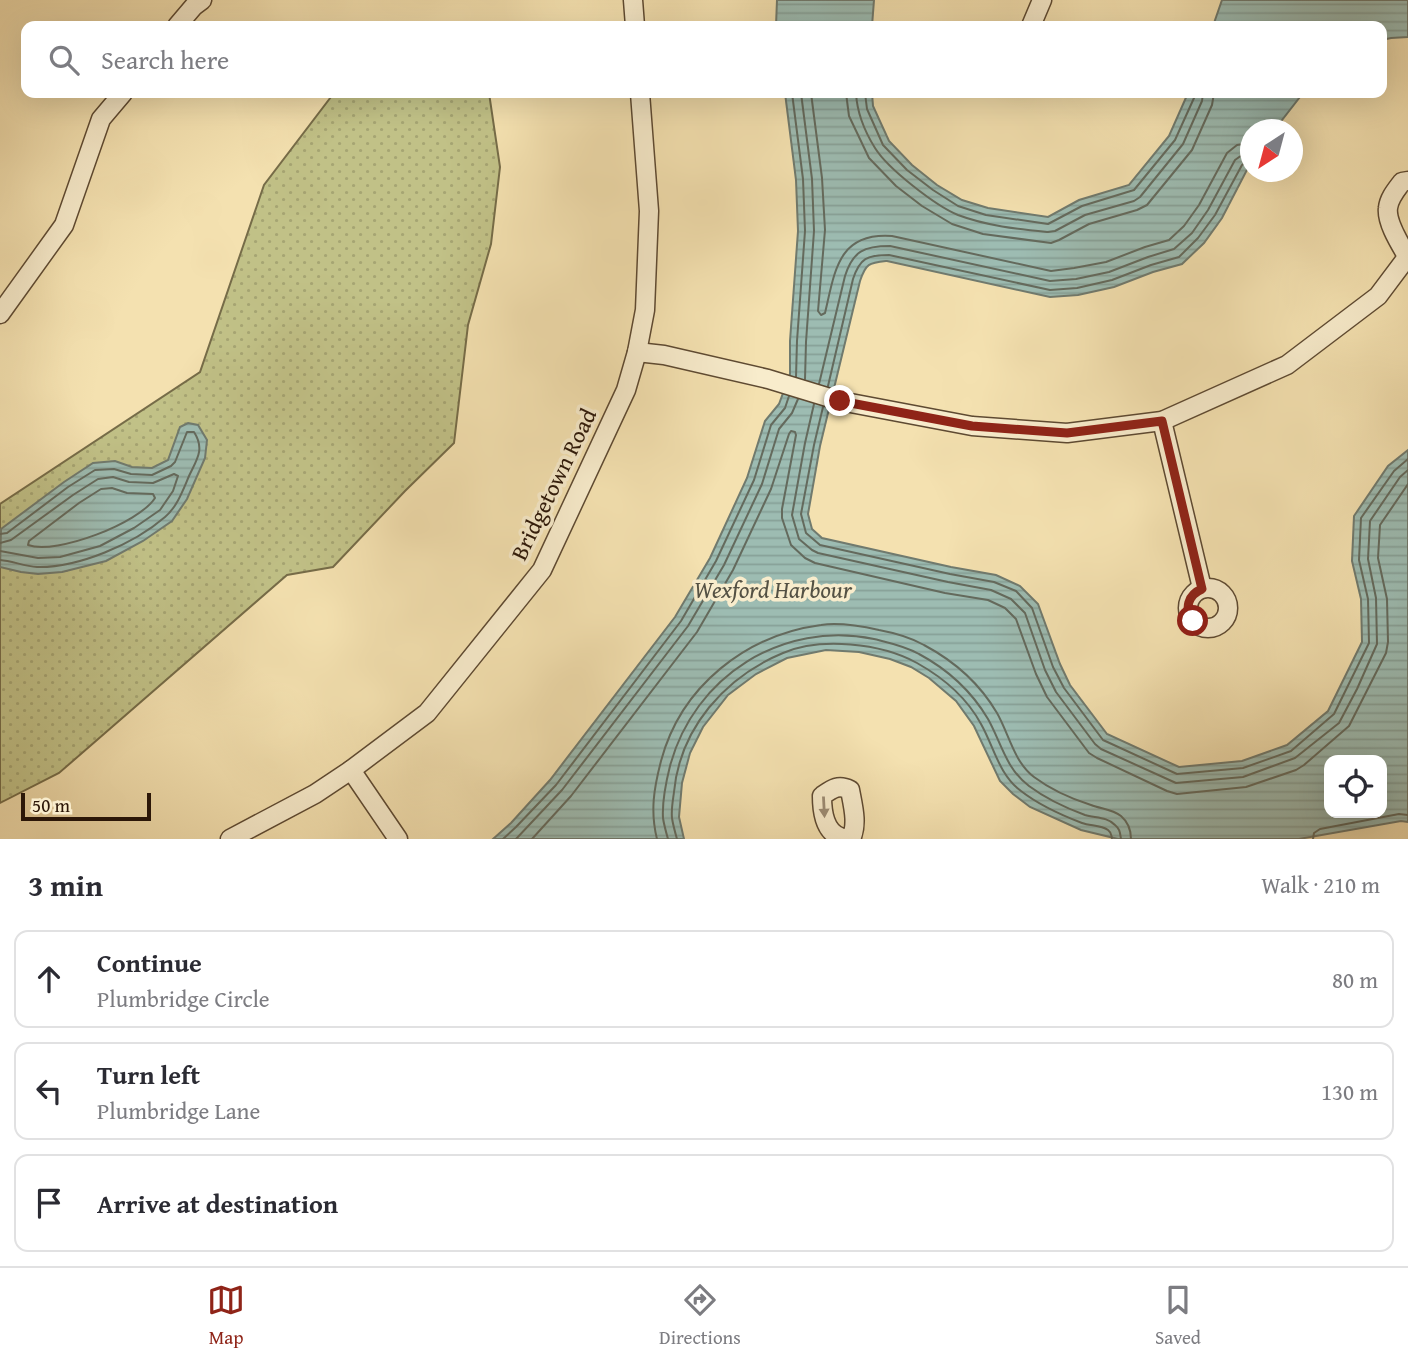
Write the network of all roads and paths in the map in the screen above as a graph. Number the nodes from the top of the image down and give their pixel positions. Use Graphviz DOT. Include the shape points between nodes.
graph roads {
  1 [pos="633,0"];
  2 [pos="1042,0"];
  3 [pos="195,2"];
  4 [pos="181,21"];
  5 [pos="635,21"];
  6 [pos="1033,21"];
  7 [pos="119,98"];
  8 [pos="640,98"];
  9 [pos="1408,181"];
  10 [pos="1408,256"];
  11 [pos="0,314"];
  12 [pos="637,352"];
  13 [pos="1162,421"];
  14 [pos="1202,589"];
  15 [pos="351,770"];
  16 [pos="230,839"];
  17 [pos="398,839"];
  1 -- 5 [label="street"];
  2 -- 6 [label="street"];
  3 -- 4 [label="street"];
  7 -- 11 [label="street" via="101,119 64,225"];
  8 -- 12 [label="street, Bridgetown Road" via="649,211 645,310"];
  9 -- 10 [label="street" via="1402,182 1387,209 1394,234"];
  10 -- 13 [label="street" via="1378,296 1287,365"];
  12 -- 13 [label="street" via="768,379 840,401 972,426 1067,433"];
  12 -- 15 [label="street, Bridgetown Road" via="626,390 542,570 427,713"];
  13 -- 14 [label="street"];
  15 -- 16 [label="street, Bridgetown Road"];
  15 -- 17 [label="street"];
}
